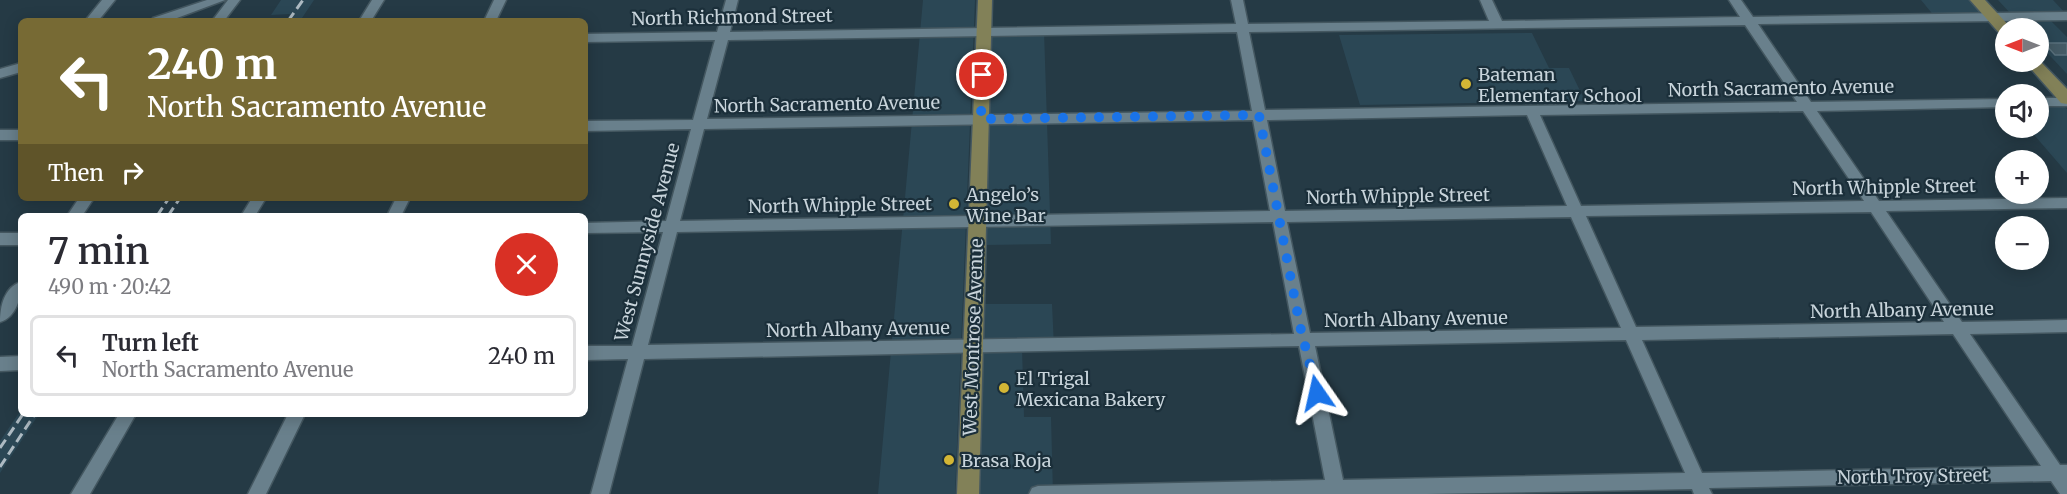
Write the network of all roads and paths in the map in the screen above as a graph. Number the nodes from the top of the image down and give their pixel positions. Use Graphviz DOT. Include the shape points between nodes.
graph roads {
  1 [pos="109,0"];
  2 [pos="219,0"];
  3 [pos="234,0"];
  4 [pos="378,0"];
  5 [pos="500,0"];
  6 [pos="732,0"];
  7 [pos="985,0"];
  8 [pos="1237,0"];
  9 [pos="1486,0"];
  10 [pos="1735,0"];
  11 [pos="1977,0"];
  12 [pos="1990,0"];
  13 [pos="2067,16"];
  14 [pos="94,18"];
  15 [pos="166,18"];
  16 [pos="220,18"];
  17 [pos="367,18"];
  18 [pos="491,18"];
  19 [pos="1997,18"];
  20 [pos="1999,18"];
  21 [pos="2045,18"];
  22 [pos="1749,21"];
  23 [pos="1995,22"];
  24 [pos="1497,24"];
  25 [pos="1243,28"];
  26 [pos="984,32"];
  27 [pos="723,36"];
  28 [pos="588,38"];
  29 [pos="2049,65"];
  30 [pos="18,68"];
  31 [pos="2042,72"];
  32 [pos="0,74"];
  33 [pos="2067,84"];
  34 [pos="2067,100"];
  35 [pos="2049,101"];
  36 [pos="1995,103"];
  37 [pos="1807,106"];
  38 [pos="1531,110"];
  39 [pos="1259,115"];
  40 [pos="981,119"];
  41 [pos="699,124"];
  42 [pos="588,126"];
  43 [pos="0,135"];
  44 [pos="18,135"];
  45 [pos="2067,204"];
  46 [pos="1875,207"];
  47 [pos="1576,212"];
  48 [pos="1278,217"];
  49 [pos="977,222"];
  50 [pos="671,227"];
  51 [pos="588,228"];
  52 [pos="0,239"];
  53 [pos="18,239"];
  54 [pos="18,292"];
  55 [pos="0,316"];
  56 [pos="2067,326"];
  57 [pos="1957,328"];
  58 [pos="1632,334"];
  59 [pos="1304,340"];
  60 [pos="973,346"];
  61 [pos="638,352"];
  62 [pos="588,353"];
  63 [pos="18,363"];
  64 [pos="0,364"];
  65 [pos="126,417"];
  66 [pos="296,417"];
  67 [pos="2061,473"];
  68 [pos="1700,488"];
  69 [pos="2067,490"];
  70 [pos="1337,491"];
  71 [pos="80,494"];
  72 [pos="257,494"];
  73 [pos="600,494"];
  74 [pos="968,494"];
  75 [pos="1038,494"];
  1 -- 14 [label="street"];
  2 -- 15 [label="street"];
  3 -- 16 [label="street"];
  4 -- 17 [label="street"];
  5 -- 18 [label="street"];
  6 -- 27 [label="street, West Sunnyside Avenue"];
  7 -- 26 [label="main road, West Montrose Avenue"];
  8 -- 25 [label="street"];
  9 -- 24 [label="street"];
  10 -- 22 [label="street"];
  11 -- 19 [label="main road"];
  12 -- 20 [label="main road"];
  13 -- 21 [label="street, North Richmond Street"];
  22 -- 23 [label="street, North Richmond Street"];
  22 -- 24 [label="street, North Richmond Street"];
  22 -- 37 [label="street"];
  24 -- 25 [label="street, North Richmond Street"];
  25 -- 26 [label="street, North Richmond Street"];
  25 -- 39 [label="street"];
  26 -- 27 [label="street, North Richmond Street"];
  26 -- 40 [label="main road, West Montrose Avenue"];
  27 -- 28 [label="street, North Richmond Street"];
  27 -- 41 [label="street, West Sunnyside Avenue"];
  29 -- 33 [label="main road"];
  30 -- 32 [label="street"];
  31 -- 34 [label="main road"];
  34 -- 35 [label="street"];
  36 -- 37 [label="street, North Sacramento Avenue"];
  37 -- 38 [label="street, North Sacramento Avenue"];
  37 -- 46 [label="street"];
  38 -- 39 [label="street, North Sacramento Avenue"];
  38 -- 47 [label="street"];
  39 -- 40 [label="street, North Sacramento Avenue"];
  39 -- 48 [label="street"];
  40 -- 41 [label="street, North Sacramento Avenue"];
  40 -- 49 [label="main road, West Montrose Avenue"];
  41 -- 42 [label="street, North Sacramento Avenue"];
  41 -- 50 [label="street, West Sunnyside Avenue"];
  43 -- 44 [label="street"];
  45 -- 46 [label="street, North Whipple Street"];
  46 -- 47 [label="street, North Whipple Street"];
  46 -- 57 [label="street"];
  47 -- 48 [label="street, North Whipple Street"];
  47 -- 58 [label="street"];
  48 -- 49 [label="street, North Whipple Street"];
  48 -- 59 [label="street"];
  49 -- 50 [label="street, North Whipple Street"];
  49 -- 60 [label="main road, West Montrose Avenue"];
  50 -- 51 [label="street, North Whipple Street"];
  50 -- 61 [label="street, West Sunnyside Avenue"];
  52 -- 53 [label="street"];
  54 -- 55 [label="street"];
  56 -- 57 [label="street, North Albany Avenue"];
  57 -- 58 [label="street, North Albany Avenue"];
  57 -- 67 [label="street"];
  58 -- 59 [label="street, North Albany Avenue"];
  58 -- 68 [label="street"];
  59 -- 60 [label="street, North Albany Avenue"];
  59 -- 70 [label="street"];
  60 -- 61 [label="street, North Albany Avenue"];
  60 -- 74 [label="main road, West Montrose Avenue"];
  61 -- 62 [label="street, North Albany Avenue"];
  61 -- 73 [label="street, West Sunnyside Avenue"];
  63 -- 64 [label="street"];
  65 -- 71 [label="street"];
  66 -- 72 [label="street"];
  67 -- 68 [label="street, North Troy Street"];
  67 -- 69 [label="street"];
  68 -- 70 [label="street, North Troy Street"];
  70 -- 75 [label="street, North Troy Street"];
}
